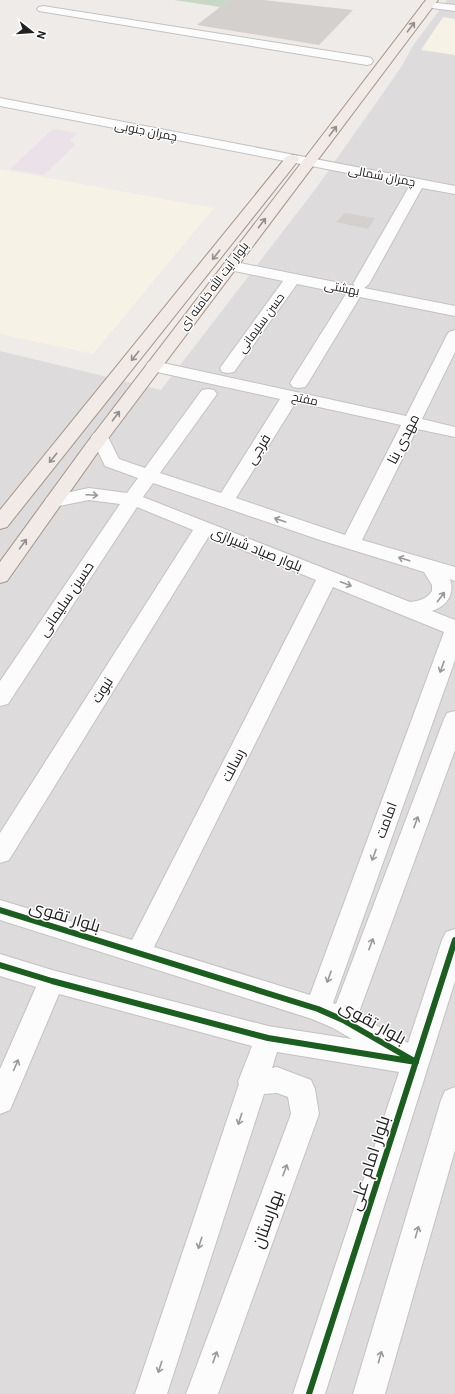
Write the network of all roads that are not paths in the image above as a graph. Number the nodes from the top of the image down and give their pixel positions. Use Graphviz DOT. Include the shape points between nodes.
graph roads {
  1 [pos="430,2"];
  2 [pos="43,9"];
  3 [pos="455,10"];
  4 [pos="376,49"];
  5 [pos="367,61"];
  6 [pos="358,73"];
  7 [pos="0,102"];
  8 [pos="301,156"];
  9 [pos="418,183"];
  10 [pos="455,190"];
  11 [pos="230,266"];
  12 [pos="294,279"];
  13 [pos="358,287"];
  14 [pos="455,311"];
  15 [pos="455,335"];
  16 [pos="154,366"];
  17 [pos="228,368"];
  18 [pos="295,390"];
  19 [pos="208,394"];
  20 [pos="412,422"];
  21 [pos="455,432"];
  22 [pos="100,437"];
  23 [pos="148,476"];
  24 [pos="132,500"];
  25 [pos="54,501"];
  26 [pos="225,501"];
  27 [pos="0,524"];
  28 [pos="204,528"];
  29 [pos="351,543"];
  30 [pos="432,568"];
  31 [pos="455,574"];
  32 [pos="0,576"];
  33 [pos="328,577"];
  34 [pos="409,609"];
  35 [pos="455,629"];
  36 [pos="0,698"];
  37 [pos="455,718"];
  38 [pos="0,853"];
  39 [pos="0,910"];
  40 [pos="455,940"];
  41 [pos="138,953"];
  42 [pos="2,970"];
  43 [pos="52,981"];
  44 [pos="318,1009"];
  45 [pos="343,1020"];
  46 [pos="268,1038"];
  47 [pos="416,1062"];
  48 [pos="252,1082"];
  49 [pos="455,1100"];
  50 [pos="0,1101"];
  51 [pos="447,1154"];
  52 [pos="151,1394"];
  53 [pos="202,1394"];
  54 [pos="309,1394"];
  55 [pos="369,1394"];
  1 -- 3 [label="street"];
  8 -- 1 [label="main road, بلوار آیت الله خامنه ای, one-way"];
  2 -- 5 [label="street"];
  4 -- 5 [label="main road"];
  5 -- 6 [label="main road"];
  7 -- 8 [label="street, چمران جنوبی"];
  8 -- 9 [label="street, چمران شمالی"];
  11 -- 8 [label="main road, بلوار آیت الله خامنه ای, one-way"];
  8 -- 27 [label="main road, بلوار آیت الله خامنه ای, one-way"];
  9 -- 10 [label="street, چمران شمالی"];
  9 -- 13 [label="street, فرجی"];
  11 -- 12 [label="street, بهشتی"];
  11 -- 16 [label="main road, بلوار آیت الله خامنه ای"];
  12 -- 13 [label="street, بهشتی"];
  12 -- 17 [label="street, حسن سلیمانی"];
  13 -- 14 [label="street, بهشتی"];
  13 -- 18 [label="street, فرجی"];
  15 -- 20 [label="street, مهدی بنا"];
  16 -- 18 [label="street, مفتح"];
  22 -- 16 [label="main road, بلوار آیت الله خامنه ای, one-way"];
  18 -- 20 [label="street, مفتح"];
  18 -- 26 [label="street, فرجی"];
  19 -- 23 [label="street"];
  20 -- 21 [label="street, مفتح"];
  20 -- 29 [label="street, مهدی بنا"];
  22 -- 23 [label="street" via="111,462"];
  22 -- 25 [label="main road, بلوار آیت الله خامنه ای"];
  23 -- 24 [label="street, حسین سلیمانی"];
  23 -- 26 [label="street"];
  25 -- 24 [label="street, بلوار صیاد شیرازی, one-way" via="89,494"];
  24 -- 28 [label="street, بلوار صیاد شیرازی"];
  24 -- 36 [label="street, حسین سلیمانی"];
  32 -- 25 [label="main road, بلوار آیت الله خامنه ای, one-way"];
  29 -- 26 [label="street, one-way"];
  28 -- 33 [label="street, بلوار صیاد شیرازی"];
  28 -- 38 [label="street, نبوت"];
  30 -- 29 [label="street, one-way"];
  30 -- 31 [label="street"];
  34 -- 30 [label="street, one-way" via="424,608 437,603 445,595 447,586 442,576"];
  33 -- 34 [label="street, بلوار صیاد شیرازی, one-way"];
  33 -- 41 [label="street, رسالت"];
  34 -- 35 [label="street, بلوار صیاد شیرازی"];
  35 -- 44 [label="street, امامت, one-way"];
  45 -- 37 [label="street, امامت, one-way"];
  39 -- 41 [label="street, بلوار تقوی"];
  40 -- 47 [label="street, بلوار امام علی"];
  41 -- 44 [label="street, بلوار تقوی"];
  42 -- 43 [label="street, بلوار تقوی"];
  43 -- 46 [label="street, بلوار تقوی"];
  50 -- 43 [label="street, one-way"];
  44 -- 45 [label="street, بلوار تقوی"];
  45 -- 47 [label="street, بلوار تقوی"];
  46 -- 47 [label="street, بلوار تقوی"];
  46 -- 48 [label="street"];
  47 -- 54 [label="street, بلوار امام علی"];
  48 -- 52 [label="street, one-way"];
  53 -- 48 [label="street, بهارستان, one-way" via="305,1114 301,1089 277,1080"];
  49 -- 51 [label="street"];
  55 -- 51 [label="street, one-way"];
}
